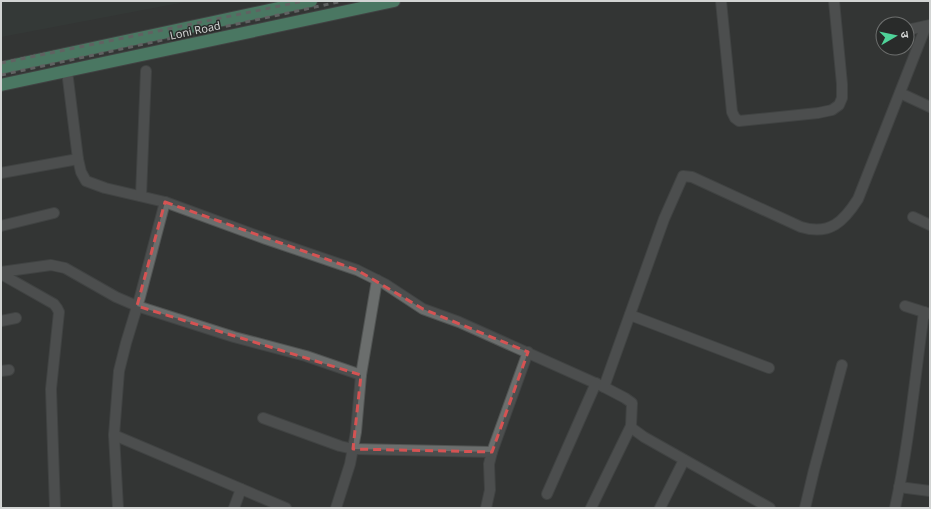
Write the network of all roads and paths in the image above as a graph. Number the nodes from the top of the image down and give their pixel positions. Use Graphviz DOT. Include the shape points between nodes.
graph roads {
  1 [pos="311,1"];
  2 [pos="394,1"];
  3 [pos="720,1"];
  4 [pos="834,1"];
  5 [pos="928,25"];
  6 [pos="915,28"];
  7 [pos="1,68"];
  8 [pos="67,71"];
  9 [pos="146,71"];
  10 [pos="1,85"];
  11 [pos="900,93"];
  12 [pos="930,107"];
  13 [pos="78,159"];
  14 [pos="1,173"];
  15 [pos="141,196"];
  16 [pos="165,202"];
  17 [pos="54,213"];
  18 [pos="913,217"];
  19 [pos="930,225"];
  20 [pos="1,226"];
  21 [pos="1,273"];
  22 [pos="377,280"];
  23 [pos="137,306"];
  24 [pos="905,306"];
  25 [pos="927,313"];
  26 [pos="630,315"];
  27 [pos="16,318"];
  28 [pos="1,321"];
  29 [pos="528,352"];
  30 [pos="842,365"];
  31 [pos="768,368"];
  32 [pos="361,375"];
  33 [pos="600,385"];
  34 [pos="262,418"];
  35 [pos="631,426"];
  36 [pos="114,435"];
  37 [pos="353,449"];
  38 [pos="492,452"];
  39 [pos="684,460"];
  40 [pos="899,487"];
  41 [pos="241,489"];
  42 [pos="930,491"];
  43 [pos="547,494"];
  44 [pos="55,508"];
  45 [pos="118,508"];
  46 [pos="234,508"];
  47 [pos="286,508"];
  48 [pos="337,508"];
  49 [pos="486,508"];
  50 [pos="591,508"];
  51 [pos="660,508"];
  52 [pos="770,508"];
  53 [pos="805,508"];
  54 [pos="894,508"];
  1 -- 7 [label="highway, Loni Road"];
  2 -- 8 [label="highway, Loni Road"];
  3 -- 4 [label="street" via="732,112 739,121 818,113 832,110 839,105 842,84"];
  5 -- 6 [label="street"];
  5 -- 11 [label="street"];
  8 -- 10 [label="highway, Loni Road"];
  8 -- 13 [label="street"];
  9 -- 15 [label="street"];
  11 -- 12 [label="street"];
  11 -- 26 [label="street" via="858,199 849,213 830,228 809,230 692,177 683,176 664,218"];
  13 -- 14 [label="street"];
  13 -- 15 [label="street" via="86,181 104,188"];
  15 -- 16 [label="street"];
  16 -- 22 [label="street" via="357,270"];
  16 -- 23 [label="street"];
  17 -- 20 [label="street"];
  18 -- 19 [label="street"];
  21 -- 23 [label="street" via="58,266"];
  21 -- 44 [label="street" via="54,304 59,312 50,394"];
  22 -- 29 [label="street" via="423,309"];
  22 -- 32 [label="street"];
  23 -- 32 [label="street"];
  23 -- 36 [label="street" via="120,371"];
  24 -- 25 [label="street"];
  25 -- 40 [label="street"];
  26 -- 31 [label="street"];
  26 -- 33 [label="street"];
  27 -- 28 [label="street"];
  29 -- 33 [label="street"];
  29 -- 38 [label="street"];
  30 -- 53 [label="street"];
  32 -- 37 [label="street"];
  33 -- 35 [label="street" via="632,403"];
  33 -- 43 [label="street"];
  34 -- 37 [label="street"];
  35 -- 39 [label="street" via="644,437"];
  35 -- 50 [label="street"];
  36 -- 41 [label="street"];
  36 -- 45 [label="street"];
  37 -- 38 [label="street"];
  37 -- 48 [label="street"];
  38 -- 49 [label="street" via="489,464 490,490"];
  39 -- 51 [label="street"];
  39 -- 52 [label="street"];
  40 -- 42 [label="street"];
  40 -- 54 [label="street"];
  41 -- 46 [label="street"];
  41 -- 47 [label="street"];
}
